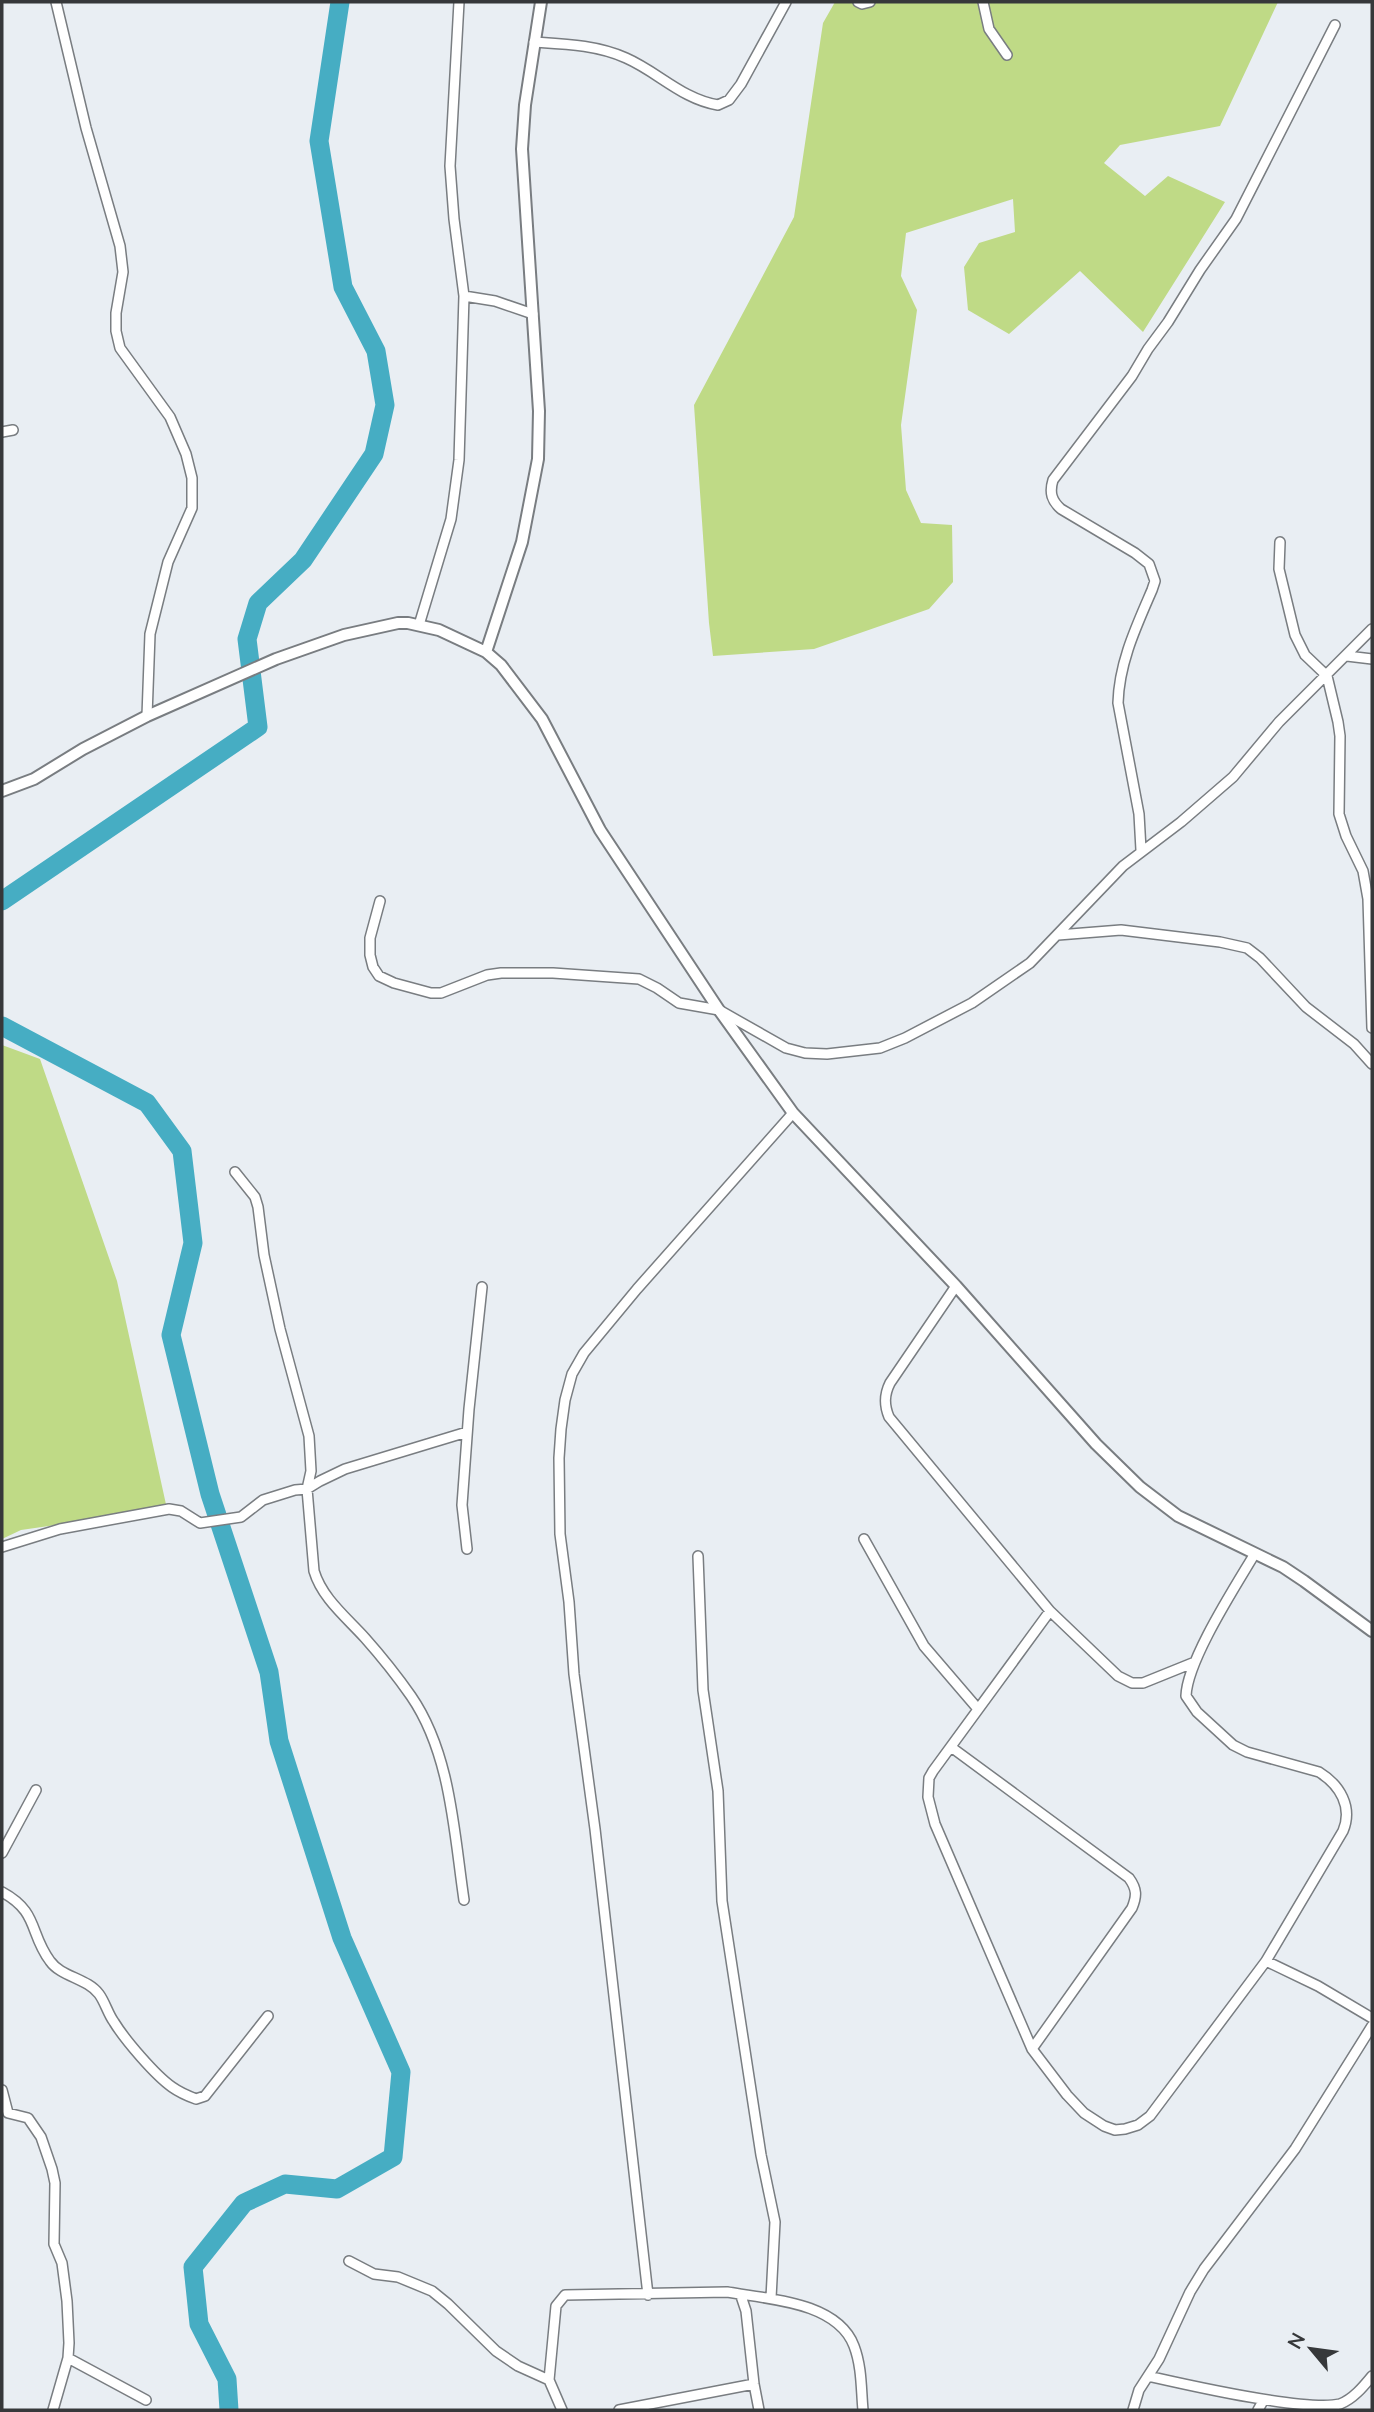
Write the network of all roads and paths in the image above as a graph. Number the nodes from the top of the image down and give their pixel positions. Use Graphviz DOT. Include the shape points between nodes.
graph roads {
  1 [pos="56,2"];
  2 [pos="459,2"];
  3 [pos="541,2"];
  4 [pos="786,2"];
  5 [pos="858,2"];
  6 [pos="870,2"];
  7 [pos="983,2"];
  8 [pos="1335,25"];
  9 [pos="534,43"];
  10 [pos="1007,55"];
  11 [pos="464,296"];
  12 [pos="533,314"];
  13 [pos="13,430"];
  14 [pos="2,432"];
  15 [pos="1280,542"];
  16 [pos="419,625"];
  17 [pos="1372,629"];
  18 [pos="486,652"];
  19 [pos="1347,656"];
  20 [pos="1372,659"];
  21 [pos="1327,676"];
  22 [pos="147,716"];
  23 [pos="2,791"];
  24 [pos="1141,850"];
  25 [pos="1367,870"];
  26 [pos="380,901"];
  27 [pos="1058,935"];
  28 [pos="719,1010"];
  29 [pos="1372,1028"];
  30 [pos="1372,1064"];
  31 [pos="793,1113"];
  32 [pos="235,1171"];
  33 [pos="957,1286"];
  34 [pos="482,1287"];
  35 [pos="467,1432"];
  36 [pos="307,1489"];
  37 [pos="864,1539"];
  38 [pos="2,1547"];
  39 [pos="467,1549"];
  40 [pos="1254,1555"];
  41 [pos="698,1556"];
  42 [pos="1050,1611"];
  43 [pos="1372,1631"];
  44 [pos="1195,1662"];
  45 [pos="978,1709"];
  46 [pos="951,1747"];
  47 [pos="36,1790"];
  48 [pos="2,1853"];
  49 [pos="2,1892"];
  50 [pos="464,1900"];
  51 [pos="1266,1961"];
  52 [pos="268,2016"];
  53 [pos="1372,2018"];
  54 [pos="1372,2026"];
  55 [pos="1032,2049"];
  56 [pos="2,2090"];
  57 [pos="349,2261"];
  58 [pos="648,2295"];
  59 [pos="741,2297"];
  60 [pos="771,2298"];
  61 [pos="68,2358"];
  62 [pos="1148,2376"];
  63 [pos="1372,2376"];
  64 [pos="549,2380"];
  65 [pos="754,2384"];
  66 [pos="146,2400"];
  67 [pos="1263,2401"];
  68 [pos="53,2410"];
  69 [pos="562,2410"];
  70 [pos="619,2410"];
  71 [pos="759,2410"];
  72 [pos="863,2410"];
  73 [pos="1133,2410"];
  74 [pos="1258,2410"];
  1 -- 22 [label="street" via="120,246 123,272 116,331 120,348 170,417 192,478 192,508 168,562 152,625"];
  2 -- 11 [label="street" via="450,166"];
  3 -- 9 [label="street"];
  4 -- 9 [label="street" via="740,84 729,100 718,105 693,97 627,58 575,44"];
  5 -- 6 [label="street"];
  7 -- 10 [label="street" via="989,29"];
  8 -- 24 [label="street" via="1236,219 1132,376 1050,488 1061,509 1135,553 1153,573 1152,590 1125,657 1118,703 1139,814"];
  9 -- 12 [label="street" via="522,149"];
  11 -- 12 [label="street"];
  11 -- 16 [label="street" via="463,397 451,519"];
  12 -- 18 [label="street" via="538,459 522,542"];
  13 -- 14 [label="street"];
  15 -- 21 [label="street" via="1279,569 1295,635 1305,655"];
  16 -- 18 [label="street"];
  16 -- 22 [label="street" via="398,623 344,635 276,659"];
  17 -- 19 [label="street"];
  18 -- 28 [label="street" via="542,719 600,830"];
  19 -- 20 [label="street"];
  19 -- 21 [label="street"];
  21 -- 24 [label="street" via="1279,722 1233,777"];
  21 -- 25 [label="street" via="1340,736 1339,814 1346,836"];
  22 -- 23 [label="street" via="34,779"];
  24 -- 27 [label="street"];
  25 -- 29 [label="street"];
  26 -- 28 [label="street" via="370,955 379,976 394,983 441,993 501,973 639,979 679,1003"];
  27 -- 28 [label="street" via="1030,962 972,1003 905,1038 868,1051 795,1051"];
  27 -- 30 [label="street" via="1121,930 1247,948"];
  28 -- 31 [label="street"];
  31 -- 33 [label="street"];
  31 -- 58 [label="street" via="584,1353 572,1374 561,1429 560,1534 574,1674"];
  32 -- 36 [label="street" via="258,1207 264,1255 309,1436"];
  33 -- 40 [label="street" via="1126,1475 1178,1516"];
  33 -- 42 [label="street" via="894,1375 884,1405 888,1417 920,1457"];
  34 -- 35 [label="street"];
  35 -- 36 [label="street" via="345,1469"];
  35 -- 39 [label="street" via="462,1505"];
  36 -- 38 [label="street" via="263,1500 241,1517 200,1523 169,1508 60,1529"];
  36 -- 50 [label="street" via="314,1571 320,1589 397,1677 433,1737"];
  37 -- 45 [label="street" via="924,1646"];
  40 -- 43 [label="street" via="1283,1567"];
  40 -- 44 [label="street"];
  41 -- 60 [label="street" via="703,1690 718,1791 722,1901 775,2222"];
  42 -- 44 [label="street" via="1126,1681 1143,1683"];
  42 -- 45 [label="street"];
  44 -- 51 [label="street" via="1186,1696 1223,1738 1247,1752 1319,1772 1336,1786 1346,1808 1343,1831"];
  45 -- 46 [label="street"];
  46 -- 55 [label="street" via="929,1778 930,1806"];
  46 -- 55 [label="street" via="1135,1886 1132,1908"];
  47 -- 48 [label="street"];
  49 -- 52 [label="street" via="23,1906 52,1964 100,1994 121,2032 155,2072 185,2094 196,2099 205,2096"];
  51 -- 53 [label="street"];
  51 -- 55 [label="street" via="1150,2116 1138,2125 1115,2130 1084,2113"];
  54 -- 62 [label="street" via="1295,2149 1204,2269"];
  56 -- 61 [label="street" via="8,2113 28,2118 35,2126 52,2169 54,2244 62,2263 67,2301"];
  57 -- 64 [label="street" via="374,2274 398,2277 432,2291 496,2351"];
  58 -- 59 [label="street" via="727,2292"];
  58 -- 64 [label="street" via="565,2295 556,2306"];
  59 -- 60 [label="street"];
  59 -- 65 [label="street" via="747,2311"];
  60 -- 72 [label="street" via="810,2308 848,2334 860,2368"];
  61 -- 66 [label="street"];
  61 -- 68 [label="street"];
  62 -- 67 [label="street"];
  62 -- 73 [label="street"];
  63 -- 67 [label="street" via="1338,2405"];
  64 -- 69 [label="street"];
  65 -- 70 [label="street"];
  65 -- 71 [label="street"];
  67 -- 74 [label="street"];
}
